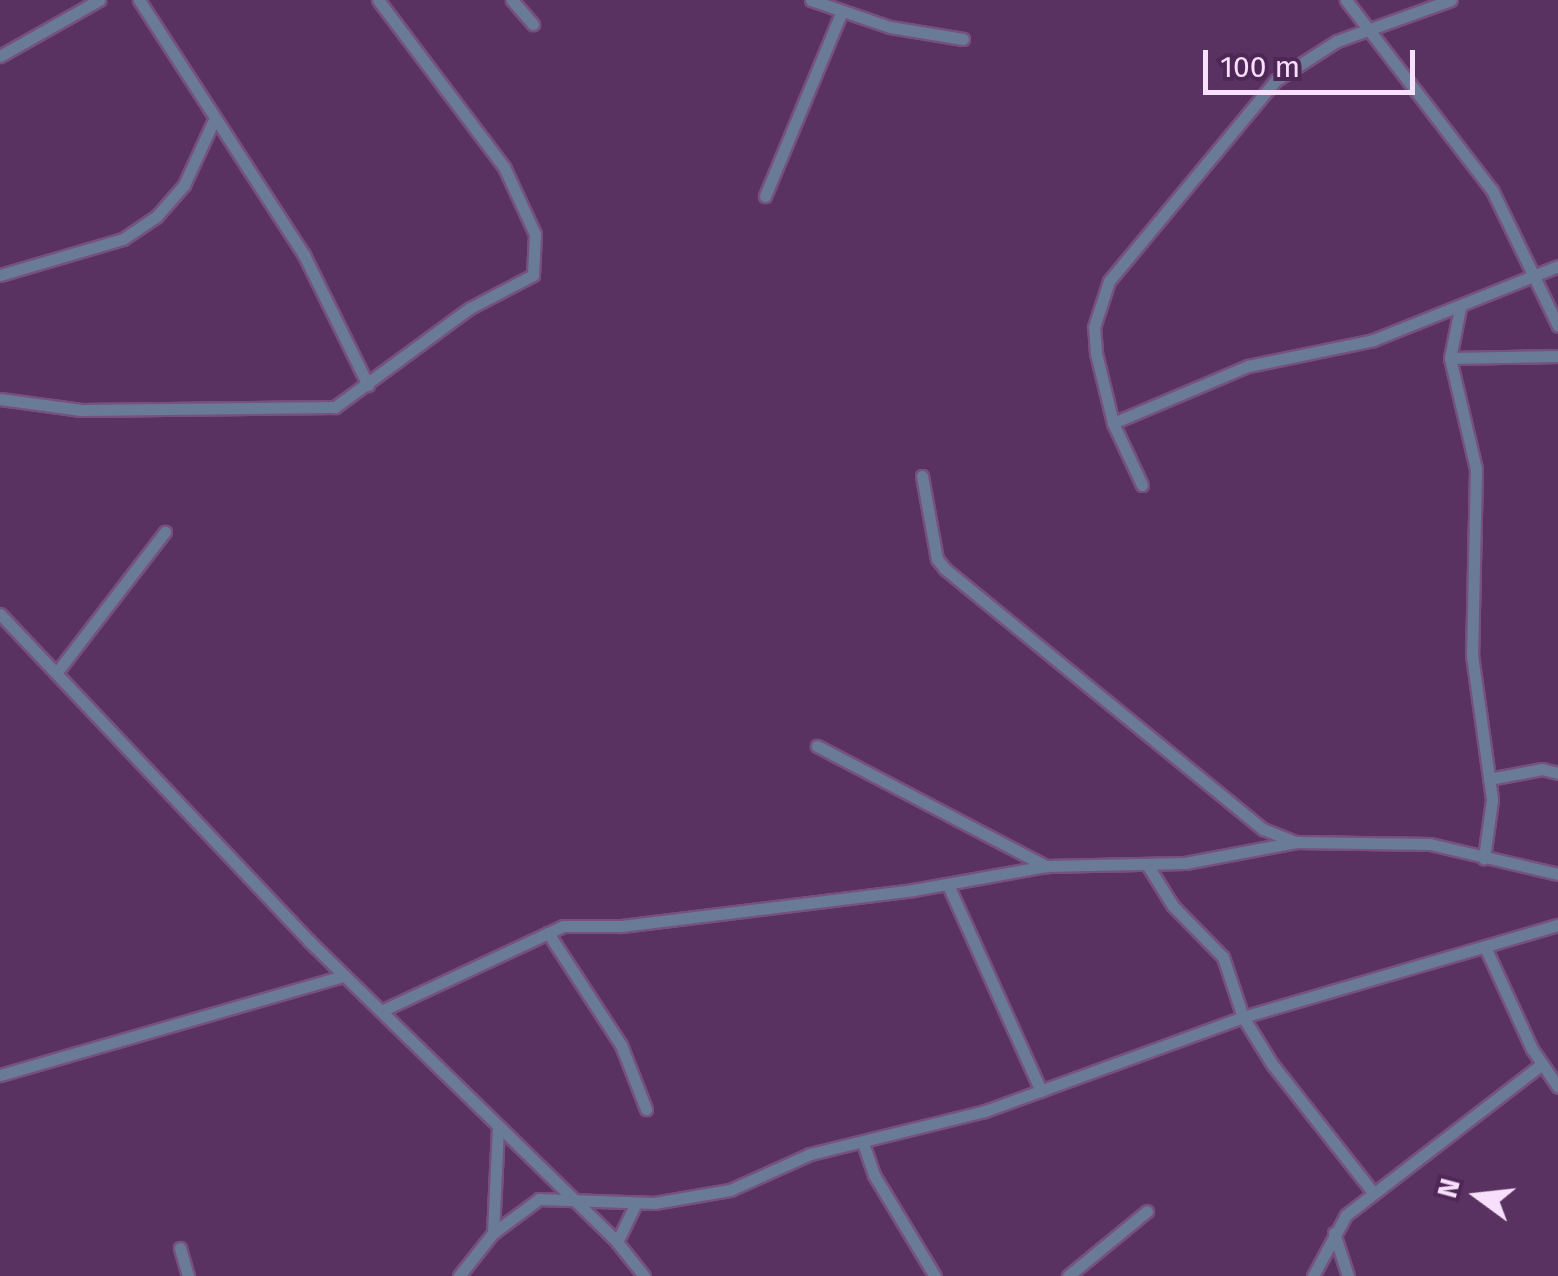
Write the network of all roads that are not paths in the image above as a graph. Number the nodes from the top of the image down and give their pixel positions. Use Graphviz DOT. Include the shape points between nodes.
graph roads {
  1 [pos="100,0"];
  2 [pos="139,0"];
  3 [pos="378,0"];
  4 [pos="512,0"];
  5 [pos="811,0"];
  6 [pos="1346,0"];
  7 [pos="1450,0"];
  8 [pos="841,12"];
  9 [pos="533,24"];
  10 [pos="1368,32"];
  11 [pos="963,39"];
  12 [pos="0,56"];
  13 [pos="213,122"];
  14 [pos="765,196"];
  15 [pos="1558,266"];
  16 [pos="0,275"];
  17 [pos="1538,276"];
  18 [pos="1460,308"];
  19 [pos="1558,326"];
  20 [pos="1558,356"];
  21 [pos="1450,358"];
  22 [pos="368,385"];
  23 [pos="0,399"];
  24 [pos="1113,423"];
  25 [pos="922,476"];
  26 [pos="1142,486"];
  27 [pos="164,532"];
  28 [pos="0,614"];
  29 [pos="57,672"];
  30 [pos="817,746"];
  31 [pos="1558,772"];
  32 [pos="1489,780"];
  33 [pos="1296,842"];
  34 [pos="1484,858"];
  35 [pos="1046,866"];
  36 [pos="1148,866"];
  37 [pos="1558,874"];
  38 [pos="948,886"];
  39 [pos="1558,925"];
  40 [pos="548,932"];
  41 [pos="1486,949"];
  42 [pos="344,976"];
  43 [pos="380,1011"];
  44 [pos="1243,1017"];
  45 [pos="1542,1064"];
  46 [pos="0,1075"];
  47 [pos="1558,1087"];
  48 [pos="1041,1091"];
  49 [pos="646,1109"];
  50 [pos="498,1128"];
  51 [pos="863,1143"];
  52 [pos="1372,1190"];
  53 [pos="571,1199"];
  54 [pos="636,1203"];
  55 [pos="1148,1210"];
  56 [pos="493,1233"];
  57 [pos="1334,1233"];
  58 [pos="617,1242"];
  59 [pos="180,1248"];
  60 [pos="188,1276"];
  61 [pos="458,1276"];
  62 [pos="644,1276"];
  63 [pos="936,1276"];
  64 [pos="1068,1276"];
  65 [pos="1313,1276"];
  66 [pos="1348,1276"];
  1 -- 12 [label="street"];
  2 -- 13 [label="street"];
  3 -- 22 [label="street" via="504,166 538,254 533,276 519,287 470,308"];
  4 -- 9 [label="street"];
  5 -- 8 [label="street"];
  6 -- 10 [label="street"];
  7 -- 10 [label="street"];
  8 -- 11 [label="street"];
  8 -- 14 [label="street"];
  10 -- 17 [label="street" via="1478,170"];
  10 -- 24 [label="street" via="1310,54 1276,80 1110,281 1094,327"];
  13 -- 16 [label="street" via="184,185 124,240"];
  13 -- 22 [label="street" via="304,255"];
  15 -- 17 [label="street"];
  17 -- 18 [label="street"];
  17 -- 19 [label="street"];
  18 -- 21 [label="street"];
  18 -- 24 [label="street" via="1360,344 1248,366"];
  20 -- 21 [label="street"];
  21 -- 32 [label="street" via="1476,469 1472,655"];
  22 -- 23 [label="street" via="335,407 318,409 82,410"];
  24 -- 26 [label="street"];
  25 -- 33 [label="street" via="937,559 945,569 1263,829"];
  27 -- 29 [label="street"];
  28 -- 29 [label="street"];
  29 -- 42 [label="street"];
  30 -- 35 [label="street"];
  31 -- 32 [label="street" via="1542,768"];
  32 -- 34 [label="street"];
  33 -- 34 [label="street" via="1401,840"];
  33 -- 36 [label="street"];
  34 -- 37 [label="street"];
  35 -- 36 [label="street"];
  35 -- 38 [label="street"];
  36 -- 44 [label="street" via="1173,906 1224,956"];
  38 -- 40 [label="street" via="621,926 582,923"];
  38 -- 48 [label="street"];
  39 -- 41 [label="street"];
  40 -- 43 [label="street"];
  40 -- 49 [label="street" via="621,1045"];
  41 -- 44 [label="street"];
  41 -- 45 [label="street"];
  42 -- 43 [label="street"];
  42 -- 46 [label="street"];
  43 -- 50 [label="street"];
  44 -- 48 [label="street"];
  44 -- 52 [label="street" via="1303,1108"];
  45 -- 47 [label="street"];
  45 -- 52 [label="street"];
  48 -- 51 [label="street"];
  50 -- 53 [label="street"];
  50 -- 56 [label="street"];
  51 -- 54 [label="street" via="792,1160 730,1190"];
  51 -- 63 [label="street" via="874,1174"];
  52 -- 57 [label="street"];
  53 -- 54 [label="street"];
  53 -- 56 [label="street" via="539,1199"];
  53 -- 58 [label="street"];
  54 -- 58 [label="street"];
  55 -- 64 [label="street"];
  56 -- 61 [label="street"];
  57 -- 65 [label="street"];
  57 -- 66 [label="street"];
  58 -- 62 [label="street"];
  59 -- 60 [label="street"];
}
